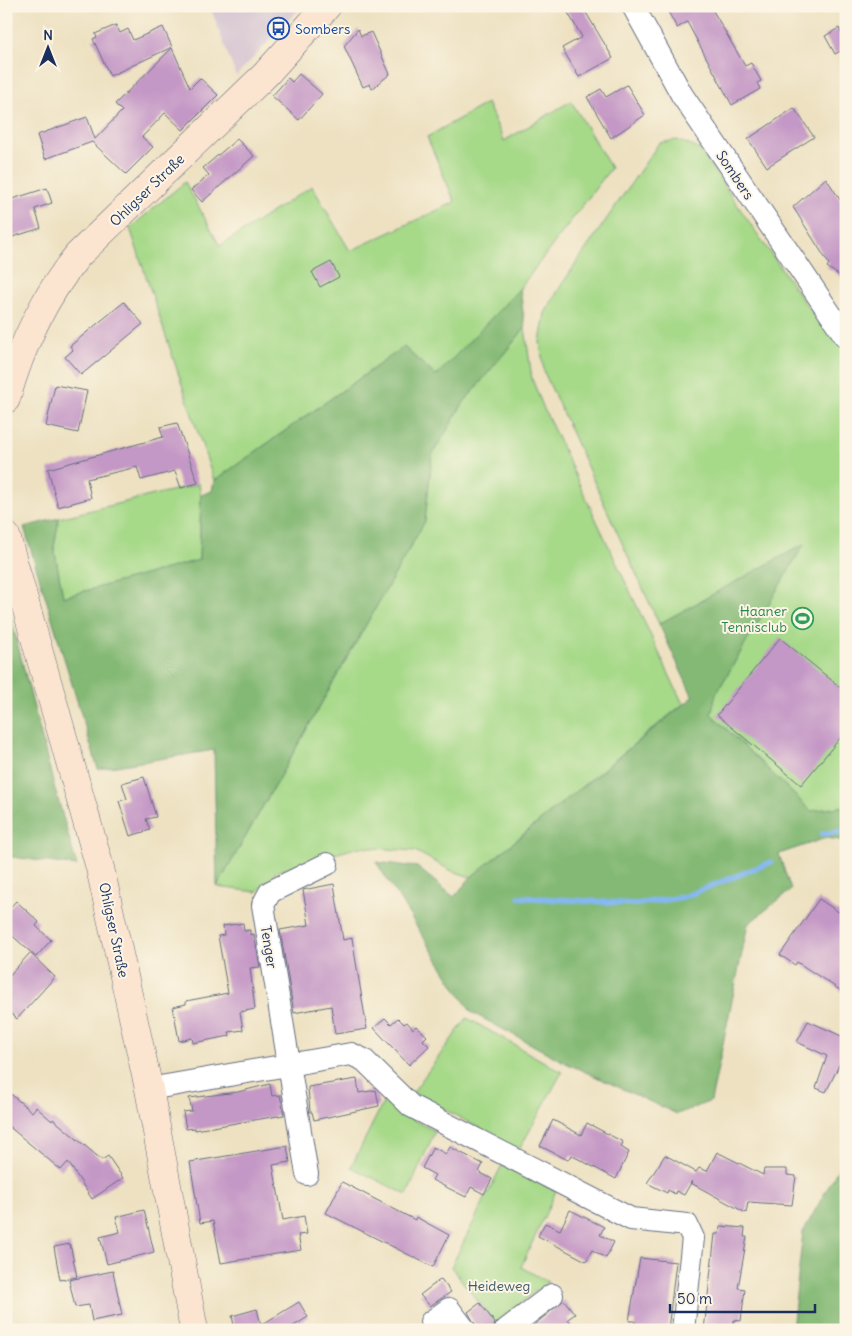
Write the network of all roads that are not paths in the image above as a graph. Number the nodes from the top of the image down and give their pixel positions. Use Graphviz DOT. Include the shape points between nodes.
graph roads {
  1 [pos="328,6"];
  2 [pos="634,6"];
  3 [pos="846,337"];
  4 [pos="6,399"];
  5 [pos="6,536"];
  6 [pos="327,864"];
  7 [pos="288,1066"];
  8 [pos="149,1090"];
  9 [pos="307,1174"];
  10 [pos="552,1294"];
  11 [pos="194,1330"];
  12 [pos="438,1330"];
  13 [pos="465,1330"];
  14 [pos="506,1330"];
  15 [pos="683,1330"];
  1 -- 4 [label="main road, Ohligser Straße" via="265,75 78,255 44,303 22,349"];
  2 -- 3 [label="street, Sombers" via="682,95"];
  5 -- 8 [label="main road, Ohligser Straße" via="100,868"];
  6 -- 7 [label="street, Tenger" via="270,892 263,905"];
  7 -- 8 [label="street"];
  7 -- 9 [label="street"];
  7 -- 15 [label="street" via="351,1054 364,1060 411,1106 631,1219 687,1225 693,1238"];
  8 -- 11 [label="main road, Ohligser Straße"];
  10 -- 14 [label="street"];
  12 -- 13 [label="street" via="432,1322 449,1309"];
}
